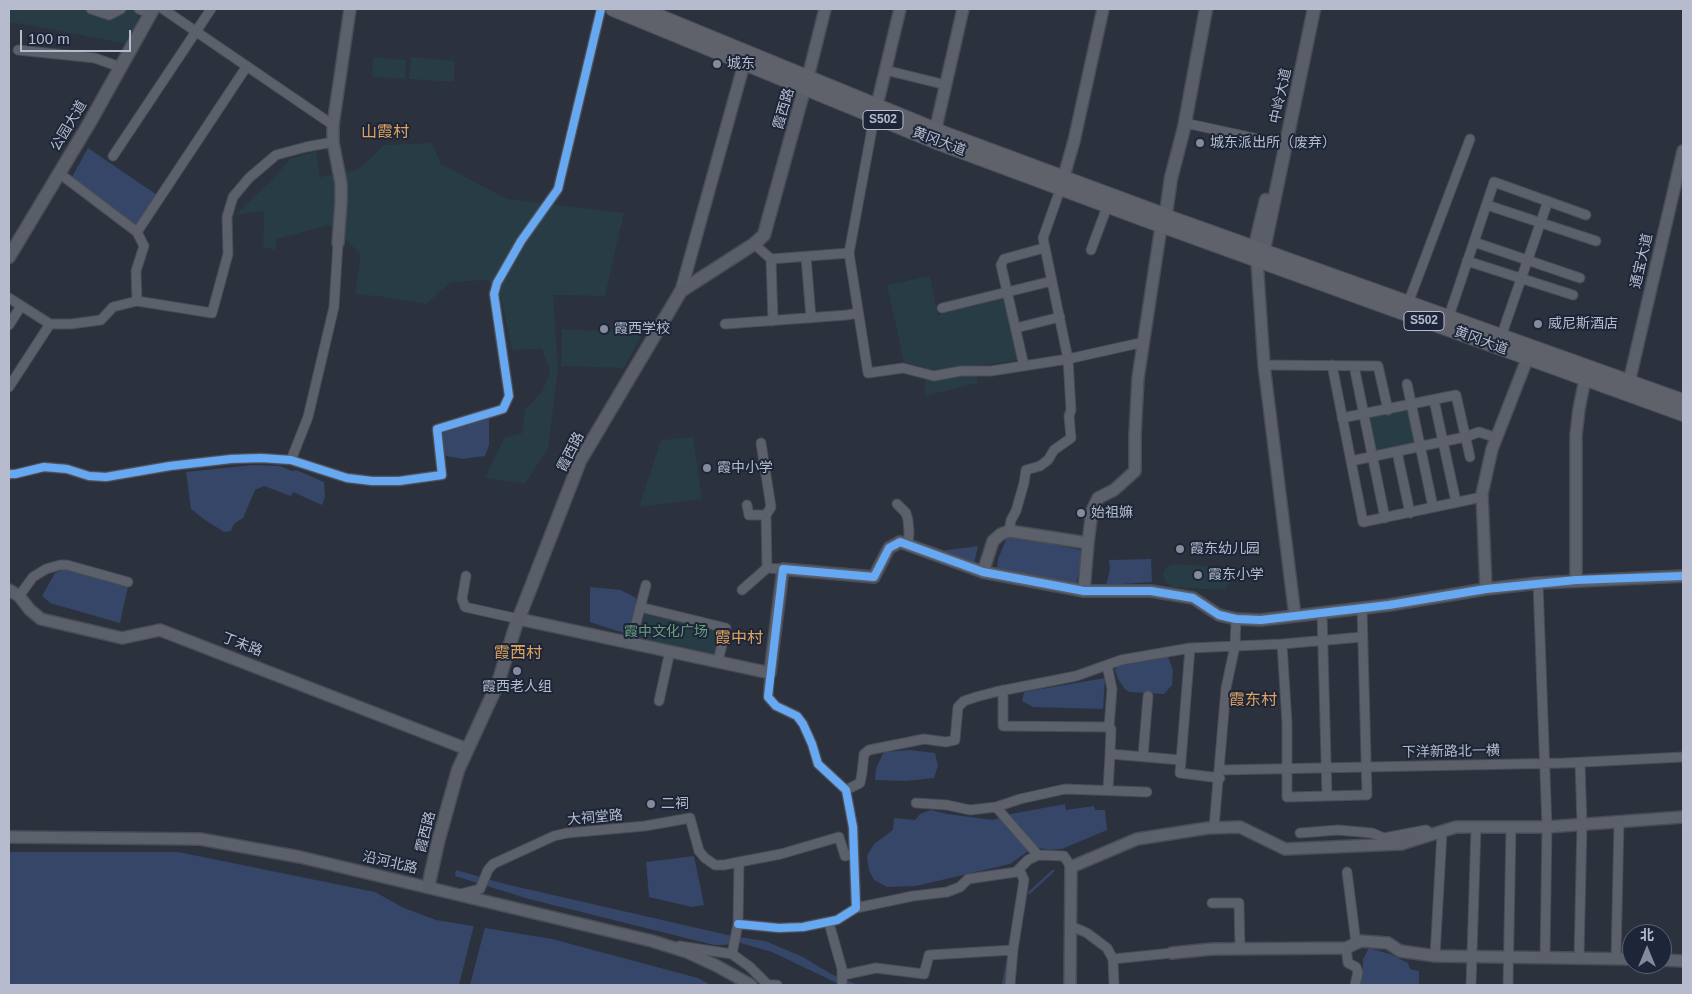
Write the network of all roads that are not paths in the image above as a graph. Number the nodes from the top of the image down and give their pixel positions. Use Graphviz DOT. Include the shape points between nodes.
graph roads {
  1 [pos="90,9"];
  2 [pos="121,9"];
  3 [pos="163,9"];
  4 [pos="211,9"];
  5 [pos="350,9"];
  6 [pos="601,9"];
  7 [pos="613,9"];
  8 [pos="641,9"];
  9 [pos="825,9"];
  10 [pos="900,9"];
  11 [pos="963,9"];
  12 [pos="1103,9"];
  13 [pos="1206,9"];
  14 [pos="1306,9"];
  15 [pos="1314,9"];
  16 [pos="147,11"];
  17 [pos="196,31"];
  18 [pos="18,50"];
  19 [pos="744,64"];
  20 [pos="248,66"];
  21 [pos="120,68"];
  22 [pos="885,70"];
  23 [pos="808,77"];
  24 [pos="946,85"];
  25 [pos="877,105"];
  26 [pos="874,118"];
  27 [pos="1185,122"];
  28 [pos="333,125"];
  29 [pos="1470,139"];
  30 [pos="932,140"];
  31 [pos="333,142"];
  32 [pos="1282,144"];
  33 [pos="1683,151"];
  34 [pos="113,156"];
  35 [pos="59,173"];
  36 [pos="1064,176"];
  37 [pos="1060,190"];
  38 [pos="1548,201"];
  39 [pos="1486,204"];
  40 [pos="1107,207"];
  41 [pos="1586,215"];
  42 [pos="1163,222"];
  43 [pos="1541,222"];
  44 [pos="137,232"];
  45 [pos="1596,241"];
  46 [pos="1474,242"];
  47 [pos="338,243"];
  48 [pos="754,244"];
  49 [pos="1260,247"];
  50 [pos="1044,248"];
  51 [pos="1091,250"];
  52 [pos="848,253"];
  53 [pos="806,257"];
  54 [pos="9,258"];
  55 [pos="771,259"];
  56 [pos="1528,260"];
  57 [pos="1257,261"];
  58 [pos="1467,261"];
  59 [pos="1580,278"];
  60 [pos="1522,280"];
  61 [pos="1052,281"];
  62 [pos="681,291"];
  63 [pos="1007,292"];
  64 [pos="1573,295"];
  65 [pos="9,298"];
  66 [pos="1410,298"];
  67 [pos="137,301"];
  68 [pos="21,306"];
  69 [pos="942,308"];
  70 [pos="858,313"];
  71 [pos="1450,313"];
  72 [pos="811,318"];
  73 [pos="1060,318"];
  74 [pos="773,321"];
  75 [pos="50,324"];
  76 [pos="725,324"];
  77 [pos="9,325"];
  78 [pos="1016,328"];
  79 [pos="1502,334"];
  80 [pos="1144,342"];
  81 [pos="1068,359"];
  82 [pos="1526,362"];
  83 [pos="1264,364"];
  84 [pos="1332,365"];
  85 [pos="1024,366"];
  86 [pos="1354,366"];
  87 [pos="1630,378"];
  88 [pos="1585,379"];
  89 [pos="1408,384"];
  90 [pos="9,387"];
  91 [pos="1434,400"];
  92 [pos="1683,402"];
  93 [pos="1412,404"];
  94 [pos="1388,410"];
  95 [pos="1364,414"];
  96 [pos="1683,414"];
  97 [pos="1342,418"];
  98 [pos="1465,437"];
  99 [pos="1497,438"];
  100 [pos="1443,442"];
  101 [pos="761,443"];
  102 [pos="1421,446"];
  103 [pos="1397,452"];
  104 [pos="1373,457"];
  105 [pos="1470,457"];
  106 [pos="291,460"];
  107 [pos="1351,461"];
  108 [pos="9,474"];
  109 [pos="1482,497"];
  110 [pos="1456,502"];
  111 [pos="897,504"];
  112 [pos="747,505"];
  113 [pos="1433,507"];
  114 [pos="1410,513"];
  115 [pos="766,515"];
  116 [pos="1385,518"];
  117 [pos="1009,531"];
  118 [pos="1088,543"];
  119 [pos="908,545"];
  120 [pos="767,568"];
  121 [pos="783,569"];
  122 [pos="984,572"];
  123 [pos="466,576"];
  124 [pos="1683,576"];
  125 [pos="1576,580"];
  126 [pos="128,582"];
  127 [pos="1538,583"];
  128 [pos="646,585"];
  129 [pos="1486,589"];
  130 [pos="9,590"];
  131 [pos="742,590"];
  132 [pos="1084,591"];
  133 [pos="19,596"];
  134 [pos="640,607"];
  135 [pos="1362,608"];
  136 [pos="1322,613"];
  137 [pos="1295,616"];
  138 [pos="518,619"];
  139 [pos="1236,620"];
  140 [pos="1362,638"];
  141 [pos="1323,641"];
  142 [pos="631,643"];
  143 [pos="1282,644"];
  144 [pos="1235,646"];
  145 [pos="1190,648"];
  146 [pos="670,651"];
  147 [pos="718,661"];
  148 [pos="1107,665"];
  149 [pos="770,672"];
  150 [pos="1004,690"];
  151 [pos="1148,696"];
  152 [pos="659,701"];
  153 [pos="1109,727"];
  154 [pos="467,749"];
  155 [pos="1110,754"];
  156 [pos="1143,756"];
  157 [pos="1683,757"];
  158 [pos="1181,760"];
  159 [pos="1580,762"];
  160 [pos="1545,764"];
  161 [pos="1366,768"];
  162 [pos="1287,769"];
  163 [pos="1326,769"];
  164 [pos="1220,774"];
  165 [pos="846,790"];
  166 [pos="1108,790"];
  167 [pos="1148,792"];
  168 [pos="1327,796"];
  169 [pos="916,802"];
  170 [pos="996,807"];
  171 [pos="1683,817"];
  172 [pos="1619,821"];
  173 [pos="1582,824"];
  174 [pos="1214,827"];
  175 [pos="1476,827"];
  176 [pos="1511,827"];
  177 [pos="1547,827"];
  178 [pos="1300,833"];
  179 [pos="1437,833"];
  180 [pos="9,837"];
  181 [pos="854,854"];
  182 [pos="1038,855"];
  183 [pos="739,862"];
  184 [pos="1071,867"];
  185 [pos="1019,869"];
  186 [pos="1347,872"];
  187 [pos="428,887"];
  188 [pos="460,894"];
  189 [pos="1212,903"];
  190 [pos="856,908"];
  191 [pos="829,923"];
  192 [pos="738,924"];
  193 [pos="1071,926"];
  194 [pos="652,941"];
  195 [pos="1351,945"];
  196 [pos="1240,949"];
  197 [pos="1013,950"];
  198 [pos="1172,953"];
  199 [pos="732,954"];
  200 [pos="1435,956"];
  201 [pos="1472,956"];
  202 [pos="1509,956"];
  203 [pos="1545,957"];
  204 [pos="1579,958"];
  205 [pos="1113,959"];
  206 [pos="1616,959"];
  207 [pos="1622,959"];
  208 [pos="842,979"];
  209 [pos="751,985"];
  210 [pos="777,985"];
  211 [pos="1010,985"];
  212 [pos="1070,985"];
  213 [pos="1114,985"];
  214 [pos="1355,985"];
  215 [pos="1471,985"];
  216 [pos="1508,985"];
  1 -- 2 [label="street" via="109,15"];
  3 -- 17 [label="street"];
  4 -- 17 [label="street"];
  5 -- 28 [label="street"];
  6 -- 106 [label="street" via="558,189 521,241 495,288 509,396 503,409 437,429 442,475 372,482 347,478"];
  7 -- 42 [label="main road, 黄冈大道 / S502" via="939,143"];
  8 -- 42 [label="main road, 黄冈大道 / S502"];
  9 -- 23 [label="street"];
  10 -- 22 [label="street"];
  11 -- 24 [label="street"];
  12 -- 36 [label="street"];
  13 -- 27 [label="main road"];
  14 -- 32 [label="main road, 中岭大道"];
  15 -- 32 [label="main road, 中岭大道"];
  16 -- 21 [label="main road, 公园大道"];
  17 -- 20 [label="street"];
  17 -- 34 [label="street"];
  18 -- 21 [label="street" via="95,58"];
  19 -- 62 [label="street"];
  20 -- 28 [label="street"];
  20 -- 44 [label="street"];
  21 -- 35 [label="main road, 公园大道"];
  22 -- 24 [label="street"];
  22 -- 25 [label="street"];
  23 -- 48 [label="main road, 霞西路" via="764,235"];
  24 -- 30 [label="street"];
  26 -- 52 [label="street"];
  27 -- 32 [label="street"];
  27 -- 42 [label="main road"];
  28 -- 31 [label="street"];
  29 -- 66 [label="street"];
  31 -- 47 [label="street" via="342,203"];
  31 -- 67 [label="street" via="276,155 232,197 227,217 228,254 212,313"];
  32 -- 49 [label="main road, 中岭大道"];
  33 -- 87 [label="street, 通宝大道"];
  35 -- 44 [label="street"];
  35 -- 54 [label="main road, 公园大道"];
  37 -- 50 [label="street" via="1043,238"];
  38 -- 39 [label="street" via="1494,182"];
  38 -- 41 [label="street"];
  38 -- 43 [label="street"];
  39 -- 43 [label="street"];
  39 -- 46 [label="street"];
  40 -- 51 [label="street"];
  42 -- 80 [label="street"];
  42 -- 92 [label="main road, 黄冈大道 / S502"];
  42 -- 96 [label="main road, 黄冈大道 / S502"];
  43 -- 45 [label="street"];
  43 -- 56 [label="street"];
  44 -- 67 [label="street" via="144,246 136,271"];
  46 -- 56 [label="street"];
  46 -- 58 [label="street"];
  47 -- 106 [label="street" via="334,307 308,417"];
  48 -- 55 [label="street"];
  48 -- 62 [label="main road, 霞西路"];
  50 -- 61 [label="street"];
  50 -- 63 [label="street" via="1004,259 1001,265"];
  52 -- 53 [label="street"];
  52 -- 70 [label="street"];
  53 -- 55 [label="street"];
  53 -- 72 [label="street"];
  55 -- 74 [label="street"];
  56 -- 59 [label="street"];
  56 -- 60 [label="street"];
  57 -- 83 [label="street"];
  58 -- 60 [label="street"];
  58 -- 71 [label="street"];
  60 -- 64 [label="street"];
  60 -- 79 [label="street"];
  61 -- 63 [label="street"];
  61 -- 73 [label="street"];
  62 -- 138 [label="main road, 霞西路" via="580,462"];
  63 -- 69 [label="street"];
  63 -- 78 [label="street"];
  65 -- 68 [label="street"];
  67 -- 75 [label="street" via="114,307 100,320"];
  68 -- 75 [label="street"];
  68 -- 77 [label="street"];
  70 -- 72 [label="street"];
  70 -- 85 [label="street" via="868,373 903,368 934,376"];
  72 -- 74 [label="street"];
  73 -- 78 [label="street"];
  73 -- 81 [label="street"];
  74 -- 76 [label="street"];
  75 -- 90 [label="street"];
  78 -- 85 [label="street"];
  80 -- 81 [label="street"];
  80 -- 118 [label="street" via="1137,398 1135,472 1114,490 1098,498 1092,512"];
  81 -- 85 [label="street"];
  81 -- 117 [label="street" via="1071,438 1040,466 1026,470"];
  82 -- 99 [label="street"];
  83 -- 84 [label="street"];
  83 -- 137 [label="street"];
  84 -- 86 [label="street"];
  84 -- 97 [label="street"];
  86 -- 94 [label="street" via="1378,366"];
  86 -- 95 [label="street"];
  88 -- 125 [label="street" via="1576,435"];
  89 -- 93 [label="street"];
  91 -- 93 [label="street"];
  91 -- 98 [label="street" via="1456,395"];
  91 -- 100 [label="street"];
  93 -- 94 [label="street"];
  93 -- 102 [label="street"];
  94 -- 95 [label="street"];
  95 -- 97 [label="street"];
  95 -- 104 [label="street"];
  97 -- 107 [label="street"];
  98 -- 99 [label="street" via="1479,432"];
  98 -- 100 [label="street"];
  98 -- 105 [label="street"];
  99 -- 109 [label="street"];
  100 -- 102 [label="street"];
  100 -- 110 [label="street"];
  101 -- 115 [label="street" via="771,506"];
  102 -- 103 [label="street"];
  102 -- 113 [label="street"];
  103 -- 104 [label="street"];
  103 -- 114 [label="street"];
  104 -- 107 [label="street"];
  104 -- 116 [label="street"];
  106 -- 108 [label="street" via="231,459 106,477 44,467"];
  107 -- 116 [label="street" via="1363,522"];
  109 -- 110 [label="street"];
  109 -- 129 [label="street"];
  110 -- 113 [label="street"];
  111 -- 119 [label="street" via="908,520"];
  112 -- 115 [label="street" via="749,515"];
  113 -- 114 [label="street"];
  114 -- 116 [label="street"];
  115 -- 120 [label="street"];
  117 -- 118 [label="street"];
  117 -- 122 [label="street" via="993,541"];
  118 -- 132 [label="street"];
  119 -- 121 [label="street" via="900,542 888,548 874,578"];
  119 -- 122 [label="street"];
  120 -- 121 [label="street"];
  120 -- 131 [label="street"];
  121 -- 149 [label="street"];
  122 -- 132 [label="street"];
  123 -- 138 [label="street" via="462,599 465,607"];
  124 -- 125 [label="street"];
  125 -- 127 [label="street"];
  126 -- 133 [label="street" via="60,565 34,577"];
  127 -- 129 [label="street"];
  127 -- 160 [label="street"];
  128 -- 134 [label="street"];
  129 -- 135 [label="street"];
  130 -- 133 [label="street, 丁未路"];
  132 -- 139 [label="street" via="1151,591 1193,598 1219,615"];
  133 -- 154 [label="street, 丁未路" via="41,619 122,638 160,630"];
  134 -- 142 [label="street"];
  134 -- 147 [label="street" via="726,628"];
  135 -- 136 [label="street"];
  135 -- 140 [label="street"];
  136 -- 137 [label="street"];
  136 -- 141 [label="street"];
  137 -- 139 [label="street"];
  138 -- 142 [label="street"];
  138 -- 154 [label="main road, 霞西路" via="498,683"];
  139 -- 144 [label="street"];
  140 -- 141 [label="street"];
  140 -- 161 [label="street"];
  141 -- 143 [label="street"];
  141 -- 163 [label="street"];
  142 -- 146 [label="street"];
  143 -- 144 [label="street"];
  143 -- 162 [label="street"];
  144 -- 145 [label="street"];
  144 -- 164 [label="street" via="1226,688"];
  145 -- 148 [label="street"];
  145 -- 158 [label="street"];
  146 -- 147 [label="street"];
  146 -- 152 [label="street"];
  147 -- 149 [label="street"];
  148 -- 150 [label="street" via="1076,676"];
  148 -- 153 [label="street" via="1112,689"];
  149 -- 165 [label="street" via="768,697 776,706 797,716 812,744 818,764"];
  150 -- 153 [label="street" via="1003,726"];
  150 -- 165 [label="street" via="964,701 958,707 955,740 924,739 869,750 864,754 860,783"];
  151 -- 156 [label="street"];
  153 -- 155 [label="street"];
  154 -- 187 [label="main road, 霞西路" via="458,770"];
  155 -- 156 [label="street"];
  155 -- 166 [label="street"];
  156 -- 158 [label="street"];
  157 -- 159 [label="street, 下洋新路北一横"];
  158 -- 164 [label="street, 下洋新路北一横" via="1180,773 1183,775"];
  159 -- 160 [label="street, 下洋新路北一横"];
  159 -- 173 [label="street"];
  160 -- 161 [label="street, 下洋新路北一横"];
  160 -- 177 [label="street"];
  161 -- 163 [label="street, 下洋新路北一横"];
  161 -- 168 [label="street" via="1367,795"];
  162 -- 163 [label="street, 下洋新路北一横"];
  162 -- 164 [label="street, 下洋新路北一横"];
  162 -- 168 [label="street" via="1287,797"];
  163 -- 168 [label="street"];
  164 -- 174 [label="street"];
  165 -- 181 [label="street"];
  166 -- 167 [label="street"];
  166 -- 170 [label="street" via="1065,789"];
  169 -- 170 [label="street" via="970,810"];
  170 -- 182 [label="street"];
  171 -- 172 [label="street"];
  172 -- 173 [label="street"];
  172 -- 206 [label="street"];
  173 -- 177 [label="street"];
  173 -- 204 [label="street"];
  174 -- 179 [label="street" via="1240,827 1285,849 1401,844"];
  174 -- 184 [label="street" via="1137,839"];
  175 -- 176 [label="street"];
  175 -- 179 [label="street" via="1456,827"];
  175 -- 201 [label="street"];
  176 -- 177 [label="street"];
  176 -- 202 [label="street"];
  177 -- 203 [label="street"];
  178 -- 179 [label="street" via="1338,830 1372,833 1384,838 1426,830"];
  179 -- 200 [label="street"];
  180 -- 187 [label="street, 沿河北路" via="200,839 300,857"];
  181 -- 183 [label="street" via="845,856 839,837"];
  181 -- 190 [label="street"];
  182 -- 184 [label="street" via="1064,856"];
  182 -- 185 [label="street"];
  183 -- 188 [label="street, 大祠堂路" via="715,865 705,858 698,851 690,818 554,836 493,864 480,889"];
  183 -- 192 [label="street"];
  184 -- 193 [label="street"];
  185 -- 190 [label="street" via="968,879 960,887 946,892"];
  185 -- 197 [label="street" via="1024,880"];
  186 -- 195 [label="street"];
  187 -- 188 [label="street, 沿河北路"];
  188 -- 194 [label="street, 沿河北路"];
  189 -- 196 [label="street" via="1239,903"];
  190 -- 191 [label="street"];
  191 -- 192 [label="street" via="779,928"];
  191 -- 208 [label="street"];
  192 -- 199 [label="street"];
  193 -- 205 [label="street" via="1100,943"];
  193 -- 212 [label="street"];
  194 -- 199 [label="street"];
  194 -- 209 [label="street, 沿河北路" via="687,952"];
  195 -- 196 [label="street"];
  195 -- 200 [label="street" via="1361,941 1388,943 1400,951"];
  195 -- 214 [label="street" via="1348,963 1358,972"];
  196 -- 198 [label="street"];
  197 -- 208 [label="street" via="929,955 924,974 876,968"];
  197 -- 211 [label="street"];
  198 -- 205 [label="street"];
  199 -- 210 [label="street" via="768,985"];
  200 -- 201 [label="street"];
  201 -- 202 [label="street"];
  201 -- 215 [label="street"];
  202 -- 203 [label="street"];
  202 -- 216 [label="street"];
  203 -- 204 [label="street"];
  204 -- 206 [label="street"];
  205 -- 213 [label="street"];
  206 -- 207 [label="street"];
}
